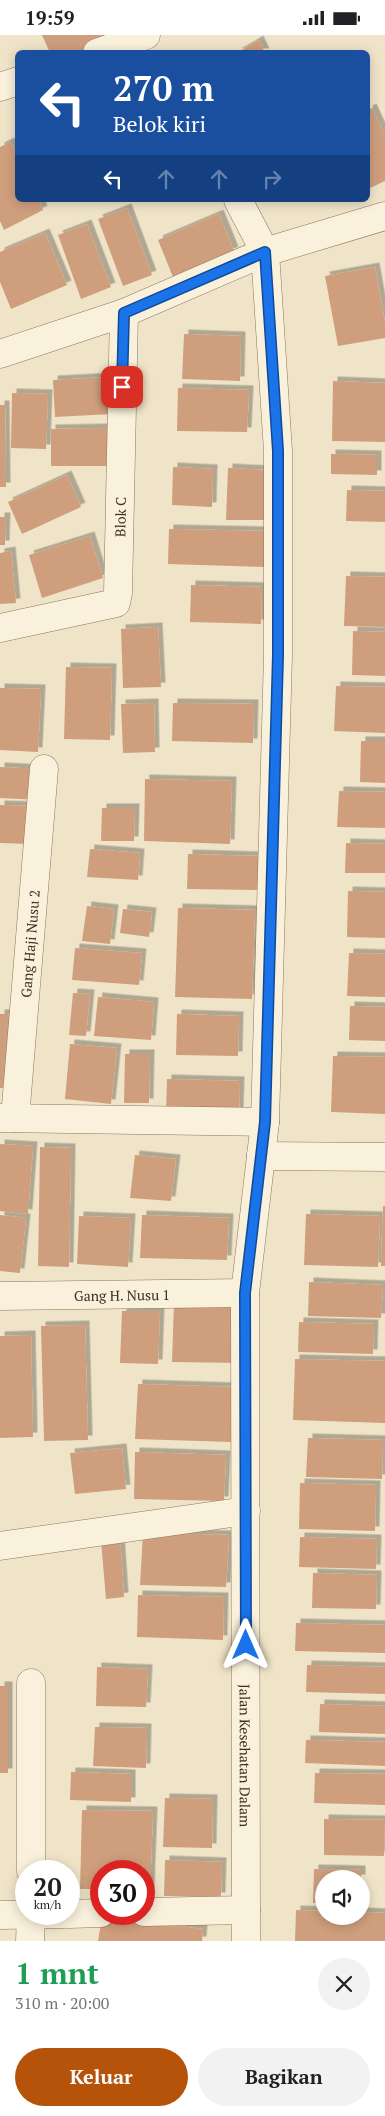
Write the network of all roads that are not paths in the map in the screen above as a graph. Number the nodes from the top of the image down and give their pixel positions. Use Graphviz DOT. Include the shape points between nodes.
graph roads {
  1 [pos="146,35"];
  2 [pos="153,35"];
  3 [pos="105,50"];
  4 [pos="160,50"];
  5 [pos="15,82"];
  6 [pos="0,87"];
  7 [pos="239,202"];
  8 [pos="385,216"];
  9 [pos="265,252"];
  10 [pos="124,313"];
  11 [pos="0,354"];
  12 [pos="0,628"];
  13 [pos="44,769"];
  14 [pos="7,1118"];
  15 [pos="265,1122"];
  16 [pos="261,1156"];
  17 [pos="385,1157"];
  18 [pos="245,1293"];
  19 [pos="0,1295"];
  20 [pos="246,1511"];
  21 [pos="0,1546"];
  22 [pos="31,1683"];
  23 [pos="31,1860"];
  24 [pos="246,1910"];
  25 [pos="155,1912"];
  26 [pos="0,1915"];
  27 [pos="15,1919"];
  28 [pos="246,1941"];
  1 -- 3 [label="street"];
  2 -- 4 [label="street"];
  5 -- 6 [label="street"];
  7 -- 9 [label="street"];
  8 -- 9 [label="street"];
  9 -- 10 [label="street"];
  9 -- 15 [label="street, Jalan Kesehatan Dalam" via="278,451 278,636"];
  10 -- 11 [label="street"];
  10 -- 12 [label="street, Blok C" via="116,603"];
  13 -- 14 [label="street, Gang Haji Nusu 2"];
  14 -- 15 [label="street, Gang Haji Nusu 2"];
  15 -- 16 [label="street, Jalan Kesehatan Dalam"];
  16 -- 17 [label="street"];
  16 -- 18 [label="street, Jalan Kesehatan Dalam"];
  18 -- 19 [label="street, Gang H. Nusu 1"];
  18 -- 20 [label="street, Jalan Kesehatan Dalam"];
  20 -- 21 [label="street"];
  20 -- 24 [label="street, Jalan Kesehatan Dalam"];
  22 -- 23 [label="street"];
  24 -- 25 [label="street"];
  24 -- 28 [label="street, Jalan Kesehatan Dalam"];
  26 -- 27 [label="street"];
}
